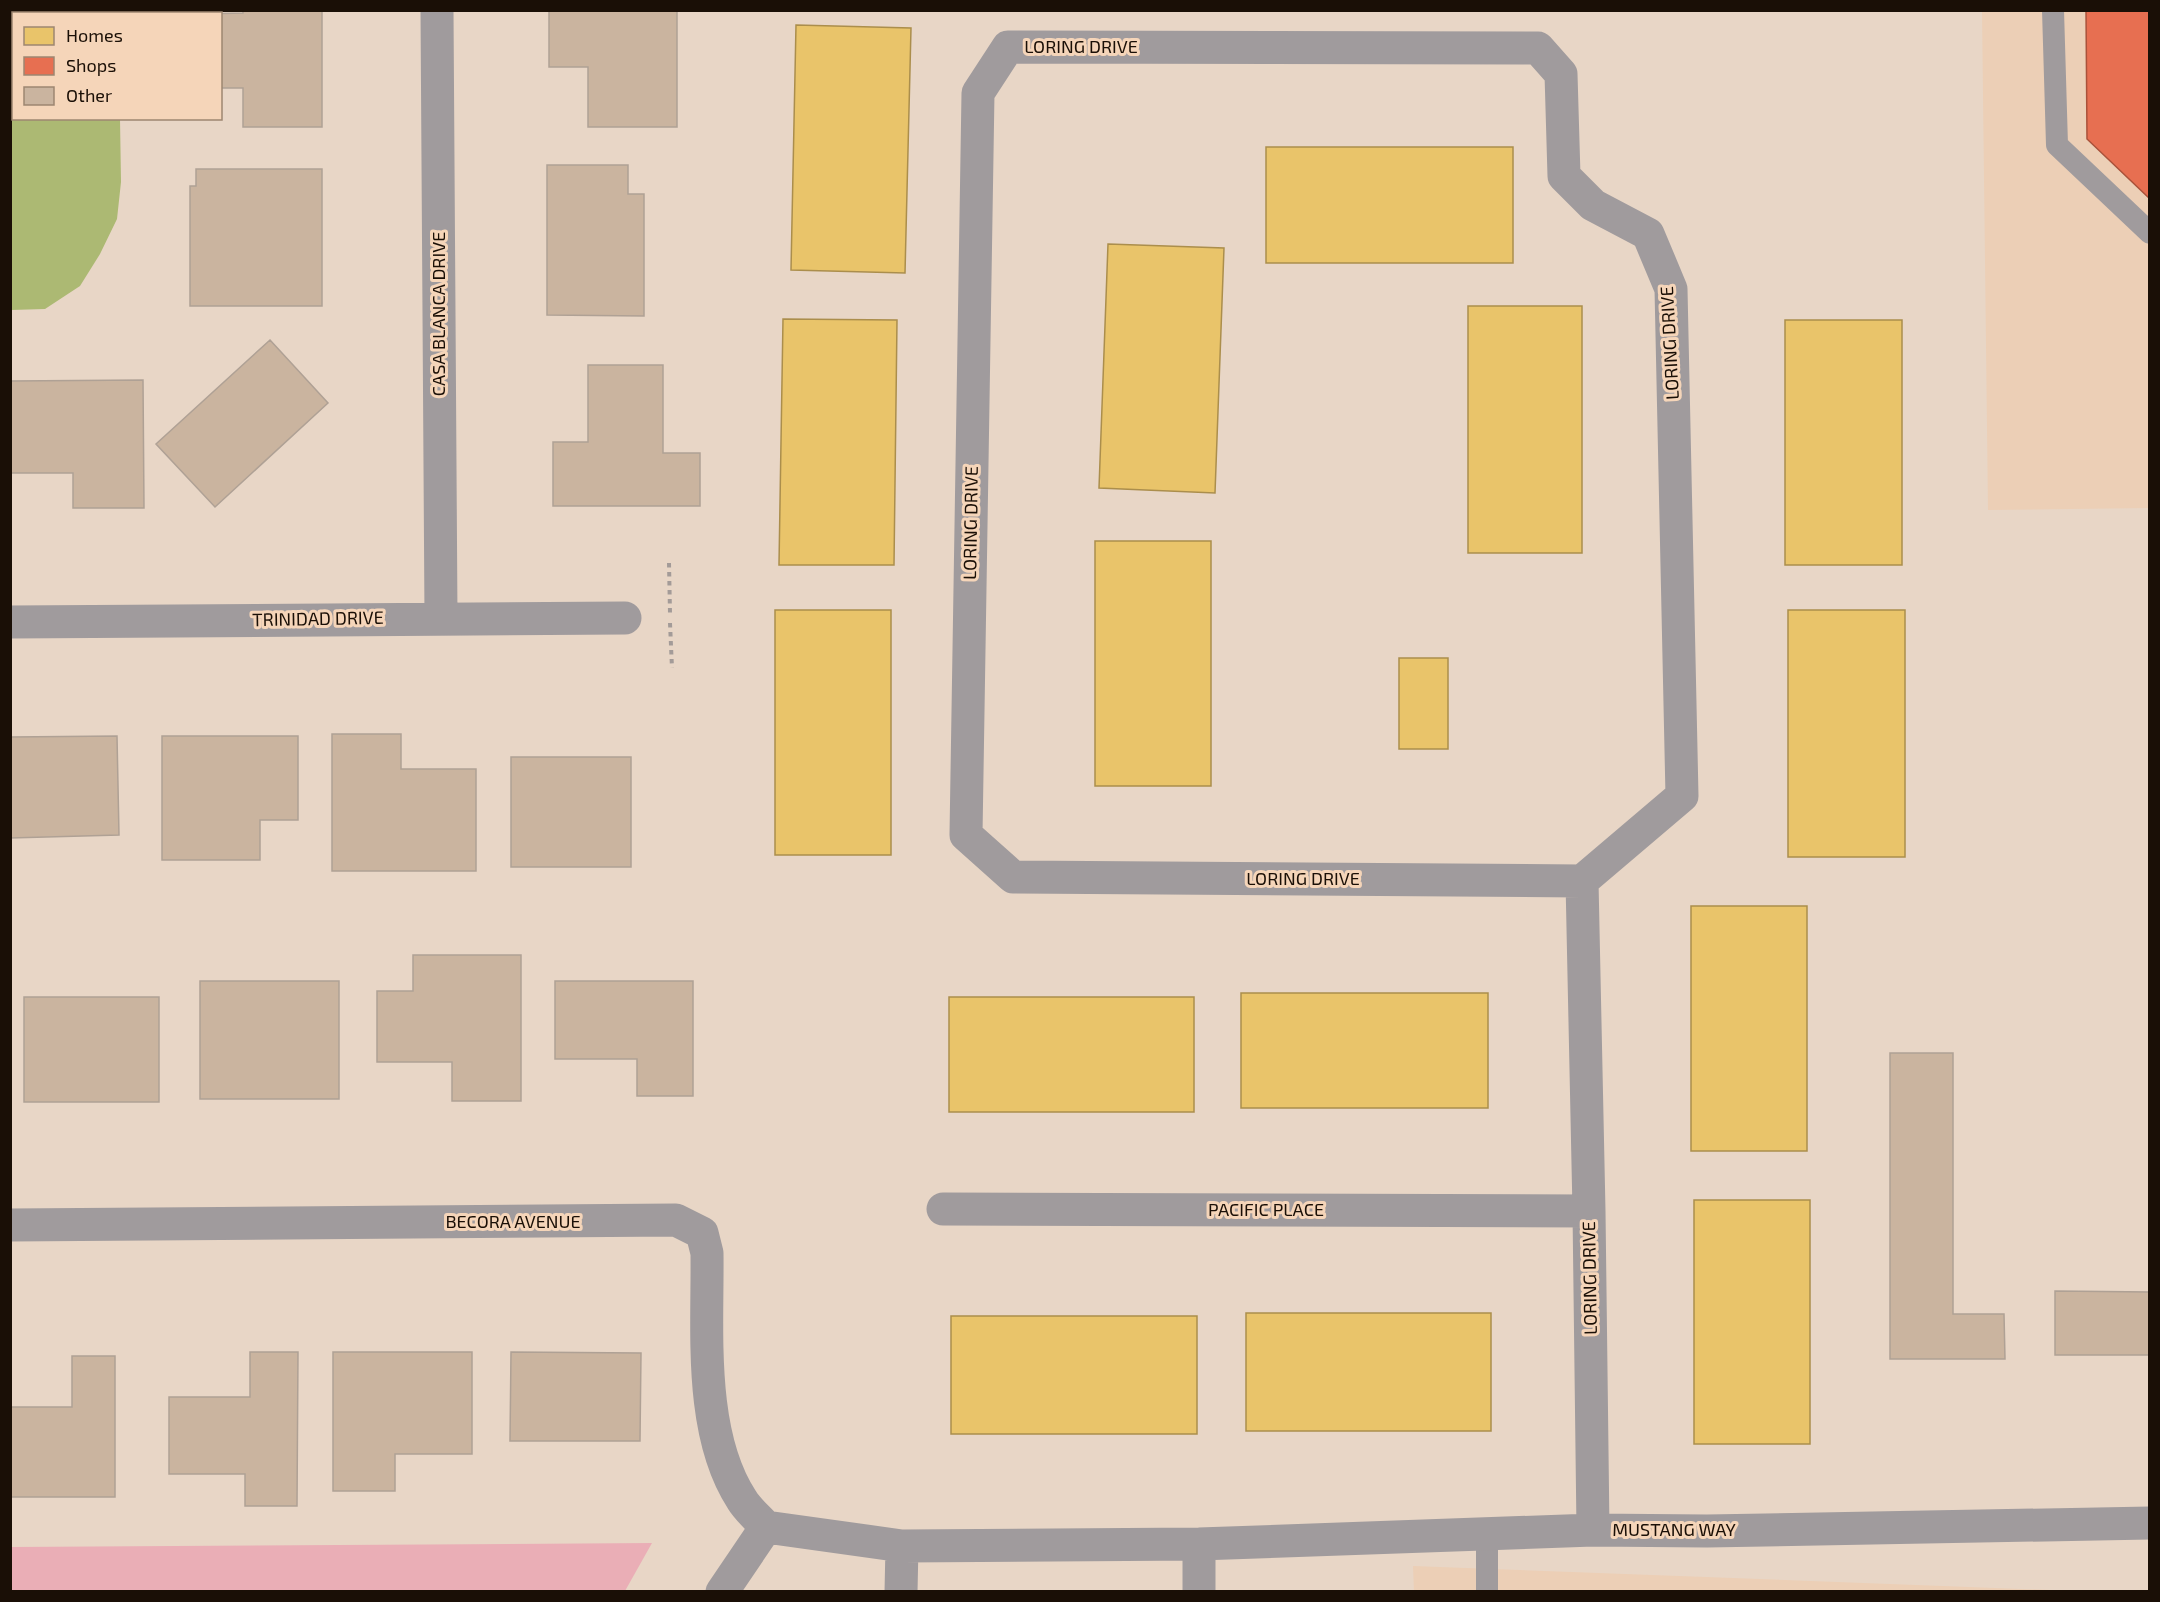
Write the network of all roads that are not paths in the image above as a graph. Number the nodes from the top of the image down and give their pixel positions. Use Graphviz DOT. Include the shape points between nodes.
graph roads {
  1 [pos="436,10"];
  2 [pos="2053,10"];
  3 [pos="2150,233"];
  4 [pos="441,618"];
  5 [pos="625,618"];
  6 [pos="10,622"];
  7 [pos="1582,881"];
  8 [pos="943,1209"];
  9 [pos="1589,1211"];
  10 [pos="10,1225"];
  11 [pos="2150,1523"];
  12 [pos="766,1527"];
  13 [pos="1593,1530"];
  14 [pos="1487,1535"];
  15 [pos="1200,1545"];
  16 [pos="902,1546"];
  17 [pos="722,1592"];
  18 [pos="901,1592"];
  19 [pos="1200,1592"];
  20 [pos="1487,1592"];
  1 -- 4 [label="street, CASA BLANCA DRIVE"];
  2 -- 3 [label="lane" via="2057,145"];
  4 -- 5 [label="street, TRINIDAD DRIVE"];
  4 -- 6 [label="street, TRINIDAD DRIVE"];
  7 -- 7 [label="street, LORING DRIVE" via="1682,796 1672,300 1648,234 1593,205 1564,176 1561,74 1538,48 1008,47 978,93 966,835 1013,877"];
  7 -- 9 [label="street, LORING DRIVE"];
  8 -- 9 [label="street, PACIFIC PLACE"];
  9 -- 13 [label="street, LORING DRIVE"];
  10 -- 12 [label="street, BECORA AVENUE" via="676,1220 702,1233 707,1253 709,1393 717,1438 742,1501"];
  11 -- 13 [label="street, MUSTANG WAY"];
  12 -- 16 [label="street, MUSTANG WAY"];
  12 -- 17 [label="street"];
  13 -- 14 [label="street, MUSTANG WAY"];
  14 -- 15 [label="street, MUSTANG WAY"];
  14 -- 20 [label="lane"];
  15 -- 16 [label="street, MUSTANG WAY"];
  15 -- 19 [label="street"];
  16 -- 18 [label="street"];
}
